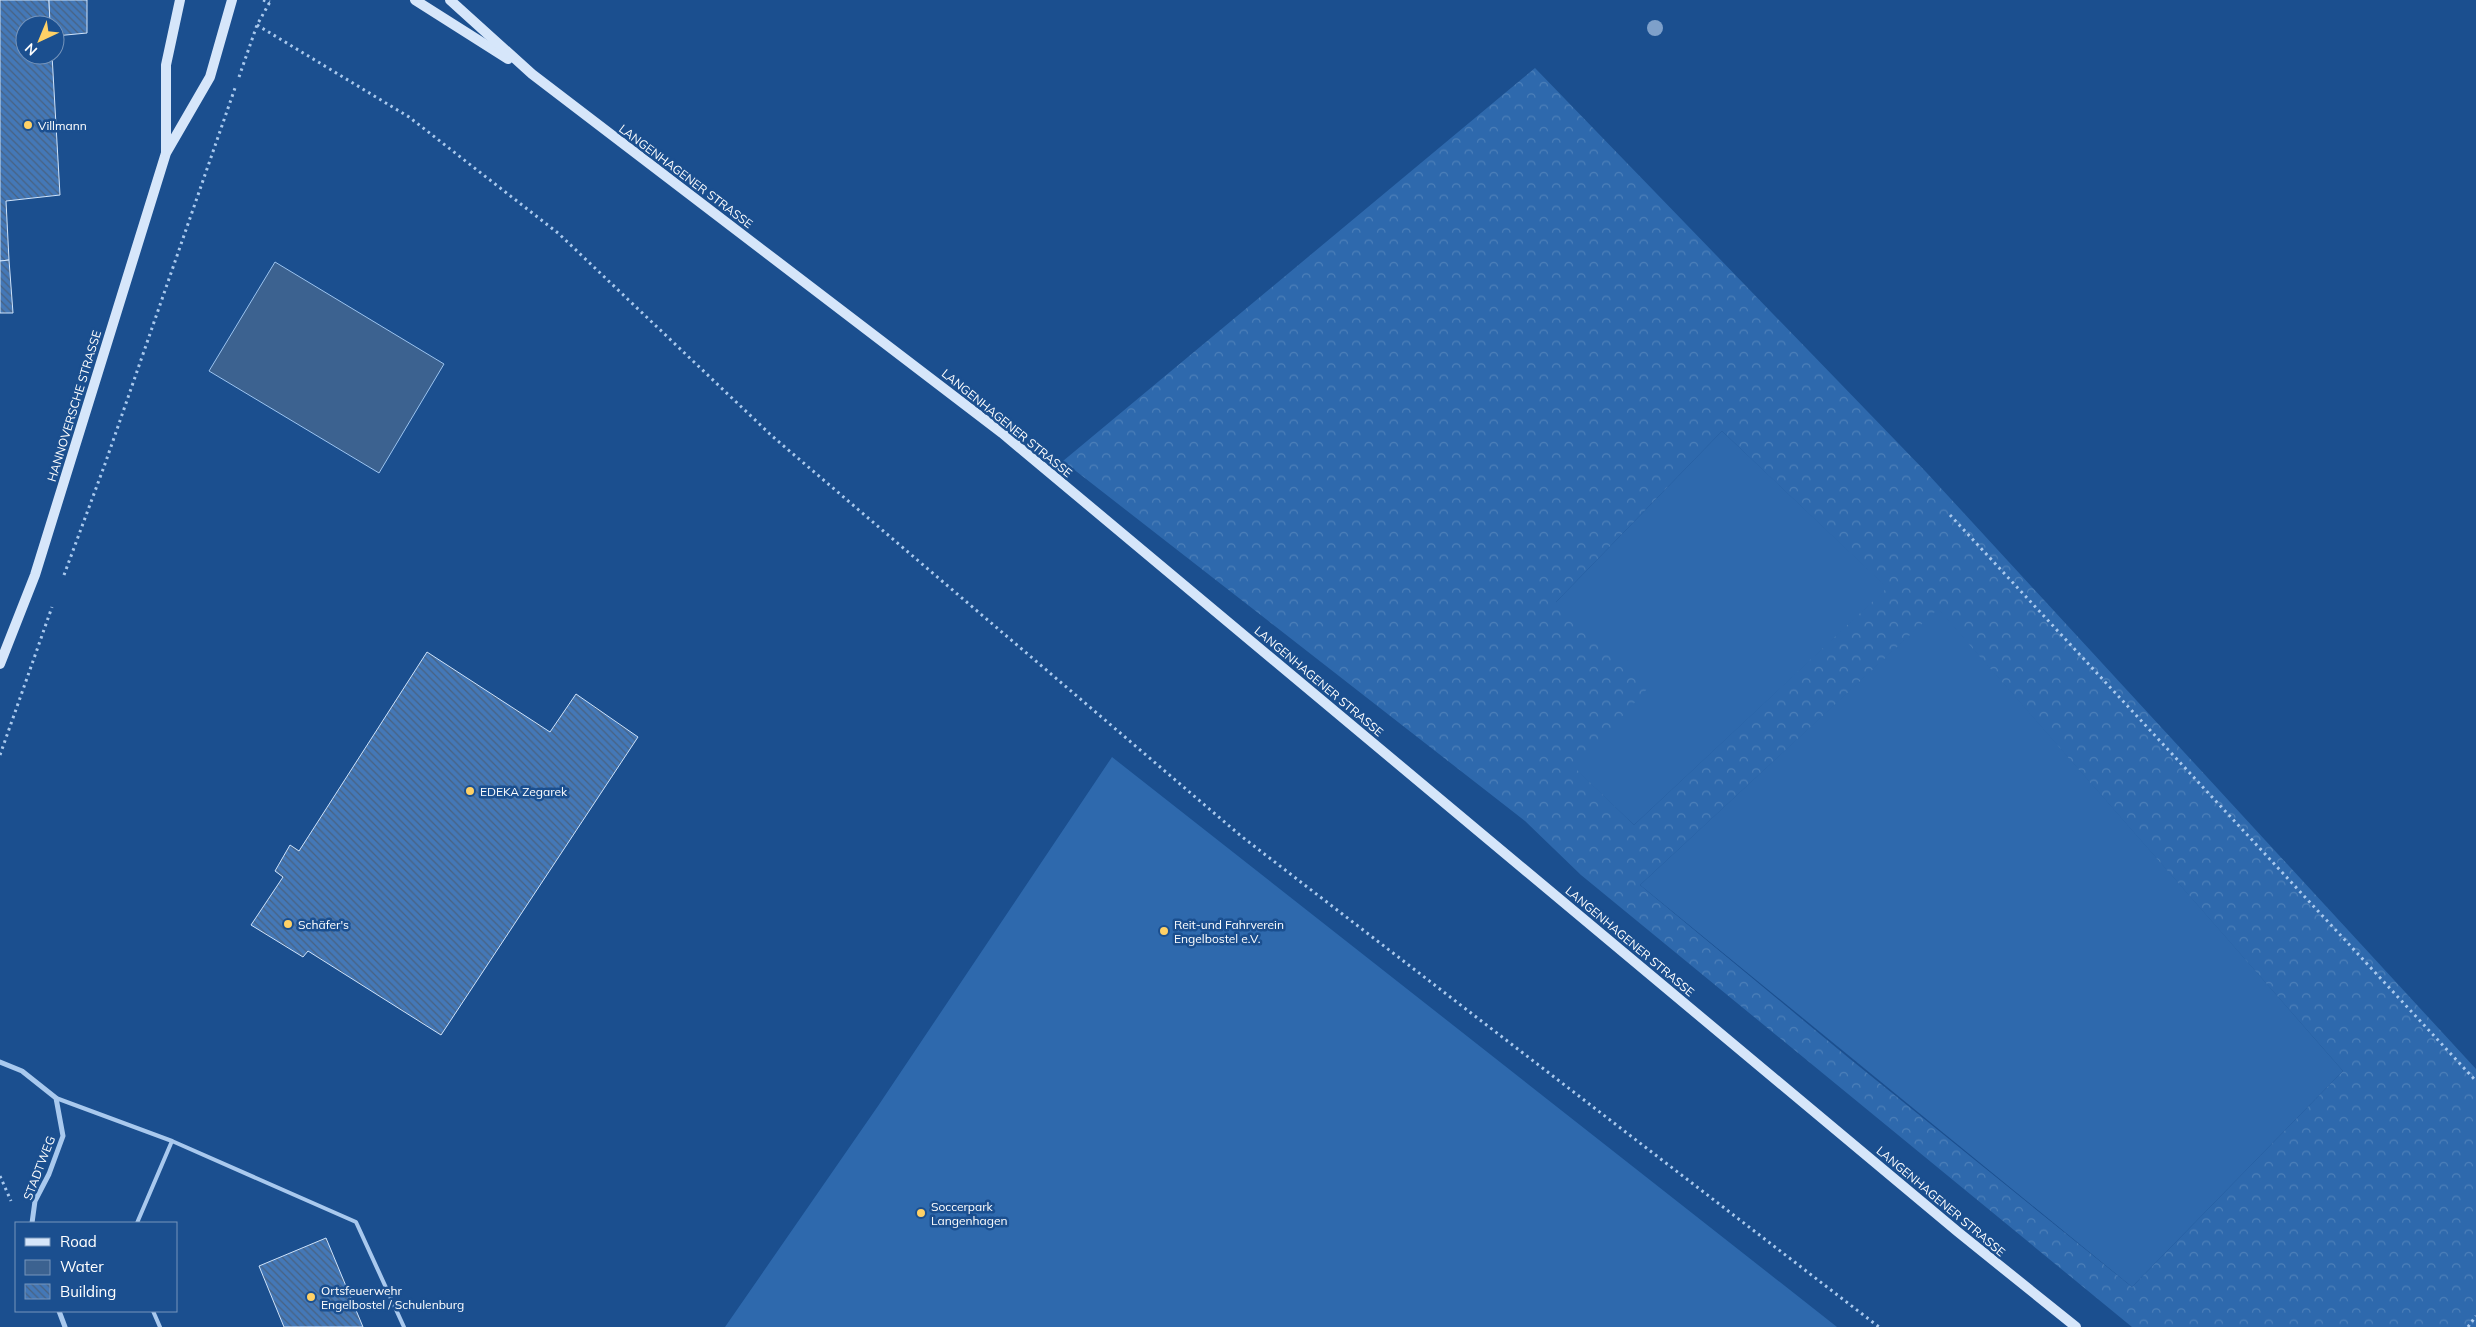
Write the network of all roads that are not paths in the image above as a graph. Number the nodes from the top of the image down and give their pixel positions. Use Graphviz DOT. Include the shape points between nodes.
graph roads {
  1 [pos="180,0"];
  2 [pos="232,0"];
  3 [pos="415,0"];
  4 [pos="450,0"];
  5 [pos="532,74"];
  6 [pos="166,153"];
  7 [pos="0,664"];
  8 [pos="0,1062"];
  9 [pos="56,1098"];
  10 [pos="172,1141"];
  11 [pos="32,1222"];
  12 [pos="137,1222"];
  13 [pos="59,1312"];
  14 [pos="153,1312"];
  15 [pos="66,1327"];
  16 [pos="160,1327"];
  17 [pos="404,1327"];
  18 [pos="2076,1327"];
  1 -- 6 [label="main road, HANNOVERSCHE STRASSE" via="166,64"];
  2 -- 6 [label="main road, HANNOVERSCHE STRASSE" via="210,77"];
  3 -- 5 [label="main road, LANGENHAGENER STRASSE"];
  4 -- 5 [label="main road, LANGENHAGENER STRASSE"];
  5 -- 18 [label="main road, LANGENHAGENER STRASSE" via="1002,433"];
  6 -- 7 [label="main road, HANNOVERSCHE STRASSE" via="35,575"];
  8 -- 9 [label="street" via="22,1071"];
  9 -- 10 [label="lane"];
  9 -- 11 [label="street, STADTWEG" via="63,1136 35,1201"];
  10 -- 12 [label="lane"];
  10 -- 17 [label="lane" via="356,1222"];
  13 -- 15 [label="street"];
  14 -- 16 [label="lane"];
}
